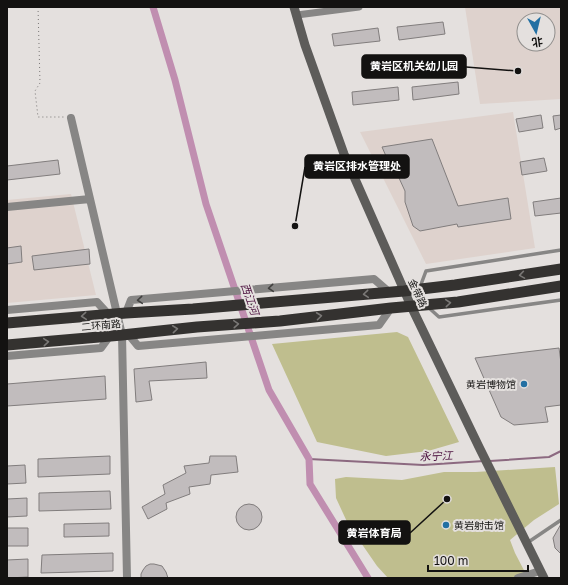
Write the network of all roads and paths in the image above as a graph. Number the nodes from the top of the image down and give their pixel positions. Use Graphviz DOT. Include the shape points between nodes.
graph roads {
  1 [pos="38,7"];
  2 [pos="359,7"];
  3 [pos="295,11"];
  4 [pos="70,118"];
  5 [pos="90,200"];
  6 [pos="7,207"];
  7 [pos="561,250"];
  8 [pos="561,269"];
  9 [pos="561,286"];
  10 [pos="420,289"];
  11 [pos="404,291"];
  12 [pos="389,292"];
  13 [pos="561,300"];
  14 [pos="426,305"];
  15 [pos="411,306"];
  16 [pos="391,308"];
  17 [pos="7,310"];
  18 [pos="117,314"];
  19 [pos="7,323"];
  20 [pos="126,335"];
  21 [pos="109,337"];
  22 [pos="7,345"];
  23 [pos="7,356"];
  24 [pos="561,520"];
  25 [pos="526,543"];
  26 [pos="542,574"];
  27 [pos="127,578"];
  28 [pos="518,578"];
  1 -- 4 [label="path" via="40,83 35,91 38,117"];
  2 -- 3 [label="street"];
  3 -- 11 [label="main road, 金带路" via="344,154"];
  4 -- 5 [label="street"];
  5 -- 6 [label="street"];
  5 -- 18 [label="street"];
  7 -- 10 [label="lane" via="426,271"];
  8 -- 10 [label="highway, 二环南路, one-way"];
  14 -- 9 [label="highway, 二环南路, one-way"];
  10 -- 11 [label="highway, 二环南路"];
  11 -- 12 [label="highway, 二环南路"];
  11 -- 15 [label="main road, 金带路"];
  12 -- 18 [label="highway, 二环南路, one-way"];
  12 -- 18 [label="street, one-way" via="374,279 131,300"];
  13 -- 14 [label="lane" via="439,317"];
  14 -- 15 [label="highway, 二环南路"];
  15 -- 16 [label="highway, 二环南路"];
  15 -- 25 [label="main road, 金带路"];
  20 -- 16 [label="highway, 二环南路, one-way"];
  16 -- 20 [label="street" via="379,326 138,346"];
  17 -- 18 [label="street" via="97,302"];
  18 -- 19 [label="highway, 二环南路, one-way"];
  18 -- 20 [label="street"];
  20 -- 21 [label="highway, 二环南路"];
  20 -- 27 [label="street"];
  22 -- 21 [label="highway, 二环南路, one-way"];
  21 -- 23 [label="street" via="101,348"];
  24 -- 25 [label="lane"];
  25 -- 26 [label="main road, 金带路"];
  26 -- 28 [label="street"];
}
